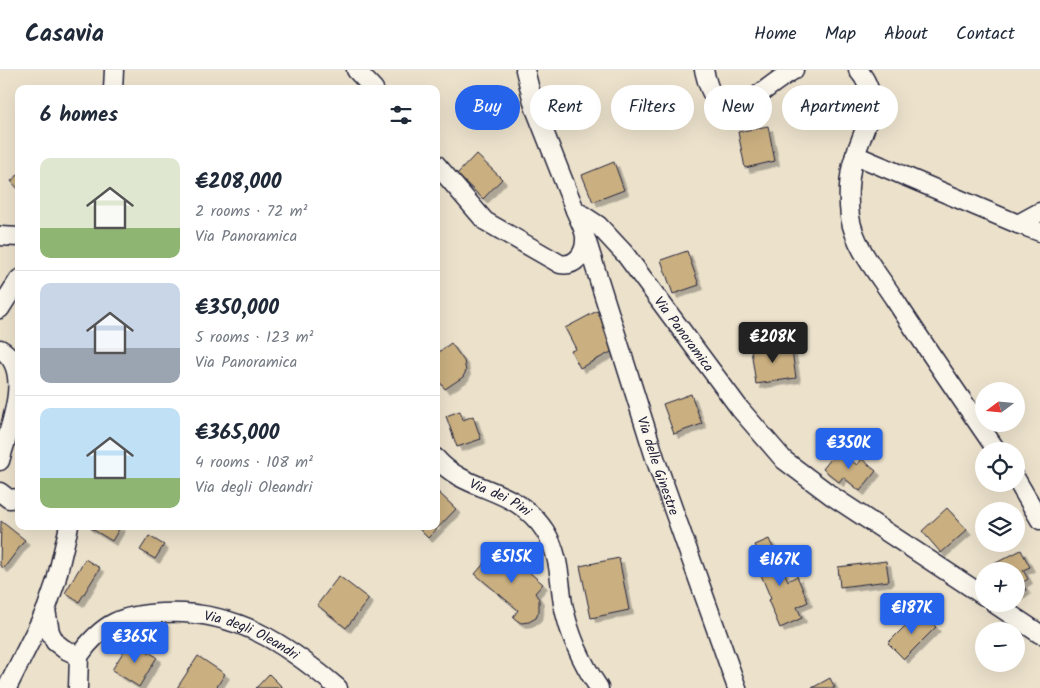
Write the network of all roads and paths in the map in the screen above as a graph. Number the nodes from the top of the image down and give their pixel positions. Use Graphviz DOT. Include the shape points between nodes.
graph roads {
  1 [pos="114,70"];
  2 [pos="356,70"];
  3 [pos="704,70"];
  4 [pos="794,70"];
  5 [pos="858,70"];
  6 [pos="522,71"];
  7 [pos="113,85"];
  8 [pos="370,85"];
  9 [pos="855,155"];
  10 [pos="440,169"];
  11 [pos="575,210"];
  12 [pos="1040,212"];
  13 [pos="1018,224"];
  14 [pos="1040,232"];
  15 [pos="0,236"];
  16 [pos="15,237"];
  17 [pos="586,239"];
  18 [pos="15,285"];
  19 [pos="0,309"];
  20 [pos="0,349"];
  21 [pos="15,368"];
  22 [pos="15,400"];
  23 [pos="991,442"];
  24 [pos="0,461"];
  25 [pos="440,461"];
  26 [pos="0,492"];
  27 [pos="1023,492"];
  28 [pos="15,498"];
  29 [pos="1040,520"];
  30 [pos="68,530"];
  31 [pos="975,590"];
  32 [pos="46,610"];
  33 [pos="1007,612"];
  34 [pos="1040,634"];
  35 [pos="79,656"];
  36 [pos="7,688"];
  37 [pos="78,688"];
  38 [pos="338,688"];
  39 [pos="600,688"];
  40 [pos="737,688"];
  1 -- 7 [label="street"];
  2 -- 8 [label="street"];
  3 -- 4 [label="street" via="715,101 725,108 732,108 744,105"];
  5 -- 9 [label="street" via="871,92 872,110"];
  6 -- 11 [label="street"];
  9 -- 13 [label="street"];
  9 -- 23 [label="street" via="848,198 851,222 858,241"];
  10 -- 17 [label="street" via="485,221 555,262 564,265 575,262"];
  11 -- 17 [label="street"];
  11 -- 31 [label="street, Via Panoramica" via="598,225 620,247 740,409 784,460 832,496"];
  12 -- 13 [label="street"];
  13 -- 14 [label="street"];
  15 -- 16 [label="street"];
  17 -- 40 [label="street, Via delle Ginestre" via="659,469"];
  18 -- 19 [label="street"];
  20 -- 21 [label="street" via="14,361"];
  22 -- 24 [label="street"];
  25 -- 39 [label="street, Via dei Pini" via="451,471 521,505 545,532 558,561 563,603 573,639"];
  26 -- 28 [label="street" via="9,499"];
  27 -- 29 [label="street"];
  30 -- 32 [label="street"];
  32 -- 35 [label="street" via="55,642"];
  32 -- 36 [label="street"];
  33 -- 34 [label="street"];
  35 -- 37 [label="street"];
  35 -- 38 [label="street, Via degli Oleandri" via="99,632 119,620 142,614 194,613 221,617 249,627 284,646"];
}
